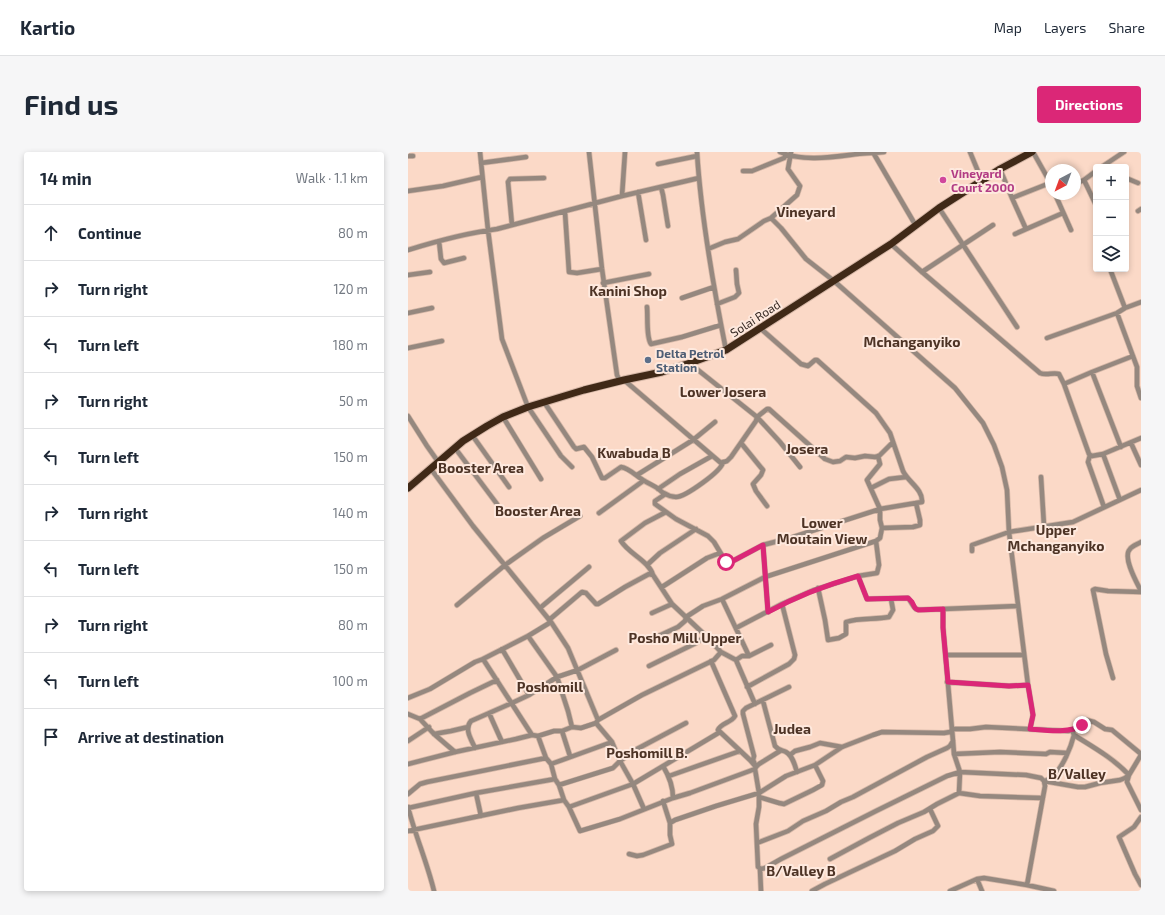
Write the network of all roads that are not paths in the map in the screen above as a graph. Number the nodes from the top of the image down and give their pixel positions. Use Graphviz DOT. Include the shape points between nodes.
graph roads {
  1 [pos="480,152"];
  2 [pos="589,152"];
  3 [pos="625,152"];
  4 [pos="780,152"];
  5 [pos="884,152"];
  6 [pos="970,152"];
  7 [pos="1032,152"];
  8 [pos="1124,152"];
  9 [pos="697,154"];
  10 [pos="789,154"];
  11 [pos="874,154"];
  12 [pos="526,157"];
  13 [pos="481,163"];
  14 [pos="658,164"];
  15 [pos="1107,164"];
  16 [pos="1000,169"];
  17 [pos="743,171"];
  18 [pos="1093,173"];
  19 [pos="1045,174"];
  20 [pos="482,177"];
  21 [pos="544,178"];
  22 [pos="699,178"];
  23 [pos="1129,179"];
  24 [pos="1084,180"];
  25 [pos="982,181"];
  26 [pos="1081,181"];
  27 [pos="1138,183"];
  28 [pos="1045,186"];
  29 [pos="661,187"];
  30 [pos="408,191"];
  31 [pos="638,192"];
  32 [pos="622,196"];
  33 [pos="1012,198"];
  34 [pos="1059,200"];
  35 [pos="1094,200"];
  36 [pos="594,204"];
  37 [pos="938,208"];
  38 [pos="565,212"];
  39 [pos="1063,213"];
  40 [pos="771,218"];
  41 [pos="512,225"];
  42 [pos="993,225"];
  43 [pos="668,226"];
  44 [pos="916,226"];
  45 [pos="1026,229"];
  46 [pos="488,230"];
  47 [pos="1071,230"];
  48 [pos="1015,234"];
  49 [pos="646,240"];
  50 [pos="439,241"];
  51 [pos="891,244"];
  52 [pos="962,245"];
  53 [pos="708,249"];
  54 [pos="408,250"];
  55 [pos="464,258"];
  56 [pos="602,270"];
  57 [pos="736,270"];
  58 [pos="430,272"];
  59 [pos="922,272"];
  60 [pos="1111,272"];
  61 [pos="649,274"];
  62 [pos="408,275"];
  63 [pos="834,281"];
  64 [pos="603,283"];
  65 [pos="714,287"];
  66 [pos="682,298"];
  67 [pos="1141,302"];
  68 [pos="717,304"];
  69 [pos="432,308"];
  70 [pos="647,308"];
  71 [pos="1125,308"];
  72 [pos="408,312"];
  73 [pos="1117,312"];
  74 [pos="721,325"];
  75 [pos="760,328"];
  76 [pos="1017,328"];
  77 [pos="1047,338"];
  78 [pos="442,341"];
  79 [pos="408,348"];
  80 [pos="726,350"];
  81 [pos="1133,356"];
  82 [pos="690,363"];
  83 [pos="1092,372"];
  84 [pos="622,381"];
  85 [pos="1064,384"];
  86 [pos="1141,398"];
  87 [pos="544,402"];
  88 [pos="528,407"];
  89 [pos="408,416"];
  90 [pos="503,417"];
  91 [pos="757,417"];
  92 [pos="715,422"];
  93 [pos="472,435"];
  94 [pos="1141,438"];
  95 [pos="693,440"];
  96 [pos="893,442"];
  97 [pos="741,443"];
  98 [pos="1131,443"];
  99 [pos="1121,447"];
  100 [pos="455,448"];
  101 [pos="1103,454"];
  102 [pos="1090,455"];
  103 [pos="712,456"];
  104 [pos="878,456"];
  105 [pos="439,462"];
  106 [pos="723,462"];
  107 [pos="1141,465"];
  108 [pos="572,467"];
  109 [pos="800,467"];
  110 [pos="431,469"];
  111 [pos="637,475"];
  112 [pos="906,477"];
  113 [pos="1041,477"];
  114 [pos="541,479"];
  115 [pos="644,481"];
  116 [pos="509,487"];
  117 [pos="408,488"];
  118 [pos="871,488"];
  119 [pos="658,489"];
  120 [pos="1141,490"];
  121 [pos="664,493"];
  122 [pos="1120,500"];
  123 [pos="916,503"];
  124 [pos="497,504"];
  125 [pos="767,506"];
  126 [pos="1104,507"];
  127 [pos="880,509"];
  128 [pos="666,512"];
  129 [pos="600,513"];
  130 [pos="580,516"];
  131 [pos="1044,526"];
  132 [pos="882,528"];
  133 [pos="696,529"];
  134 [pos="1009,532"];
  135 [pos="876,541"];
  136 [pos="1141,542"];
  137 [pos="763,545"];
  138 [pos="972,551"];
  139 [pos="720,553"];
  140 [pos="505,565"];
  141 [pos="646,565"];
  142 [pos="589,568"];
  143 [pos="653,575"];
  144 [pos="858,576"];
  145 [pos="765,577"];
  146 [pos="662,587"];
  147 [pos="818,588"];
  148 [pos="1141,592"];
  149 [pos="722,599"];
  150 [pos="891,599"];
  151 [pos="672,604"];
  152 [pos="782,604"];
  153 [pos="456,605"];
  154 [pos="1018,606"];
  155 [pos="540,608"];
  156 [pos="943,609"];
  157 [pos="768,612"];
  158 [pos="652,613"];
  159 [pos="686,617"];
  160 [pos="550,620"];
  161 [pos="736,628"];
  162 [pos="528,636"];
  163 [pos="706,636"];
  164 [pos="652,639"];
  165 [pos="771,645"];
  166 [pos="502,649"];
  167 [pos="616,650"];
  168 [pos="721,652"];
  169 [pos="946,655"];
  170 [pos="1024,655"];
  171 [pos="749,656"];
  172 [pos="483,659"];
  173 [pos="736,660"];
  174 [pos="711,661"];
  175 [pos="649,666"];
  176 [pos="578,670"];
  177 [pos="557,677"];
  178 [pos="1113,678"];
  179 [pos="496,680"];
  180 [pos="948,682"];
  181 [pos="1028,685"];
  182 [pos="747,687"];
  183 [pos="788,687"];
  184 [pos="529,694"];
  185 [pos="408,698"];
  186 [pos="763,701"];
  187 [pos="512,704"];
  188 [pos="755,704"];
  189 [pos="408,710"];
  190 [pos="489,713"];
  191 [pos="410,715"];
  192 [pos="420,719"];
  193 [pos="597,721"];
  194 [pos="686,723"];
  195 [pos="468,726"];
  196 [pos="572,726"];
  197 [pos="429,727"];
  198 [pos="1030,729"];
  199 [pos="952,730"];
  200 [pos="562,731"];
  201 [pos="720,732"];
  202 [pos="1073,732"];
  203 [pos="434,734"];
  204 [pos="532,735"];
  205 [pos="538,736"];
  206 [pos="408,741"];
  207 [pos="953,741"];
  208 [pos="502,742"];
  209 [pos="612,742"];
  210 [pos="842,747"];
  211 [pos="476,748"];
  212 [pos="740,751"];
  213 [pos="780,751"];
  214 [pos="455,752"];
  215 [pos="1067,753"];
  216 [pos="954,754"];
  217 [pos="790,755"];
  218 [pos="1141,755"];
  219 [pos="570,756"];
  220 [pos="546,758"];
  221 [pos="620,761"];
  222 [pos="408,764"];
  223 [pos="551,764"];
  224 [pos="815,765"];
  225 [pos="664,766"];
  226 [pos="756,768"];
  227 [pos="797,772"];
  228 [pos="960,772"];
  229 [pos="1129,775"];
  230 [pos="669,776"];
  231 [pos="555,779"];
  232 [pos="1044,781"];
  233 [pos="633,784"];
  234 [pos="559,785"];
  235 [pos="476,793"];
  236 [pos="959,793"];
  237 [pos="408,794"];
  238 [pos="759,795"];
  239 [pos="673,798"];
  240 [pos="1042,798"];
  241 [pos="564,800"];
  242 [pos="663,801"];
  243 [pos="569,807"];
  244 [pos="408,808"];
  245 [pos="644,809"];
  246 [pos="930,809"];
  247 [pos="1141,810"];
  248 [pos="481,816"];
  249 [pos="1141,817"];
  250 [pos="670,823"];
  251 [pos="414,829"];
  252 [pos="408,831"];
  253 [pos="757,843"];
  254 [pos="629,854"];
  255 [pos="830,860"];
  256 [pos="760,869"];
  257 [pos="977,879"];
  258 [pos="1027,885"];
  259 [pos="1141,885"];
  260 [pos="434,891"];
  261 [pos="761,891"];
  262 [pos="812,891"];
  263 [pos="950,891"];
  264 [pos="982,891"];
  265 [pos="1054,891"];
  1 -- 13 [label="street"];
  2 -- 36 [label="street"];
  3 -- 32 [label="street"];
  4 -- 10 [label="street"];
  5 -- 11 [label="street"];
  6 -- 25 [label="street"];
  7 -- 16 [label="highway, Solai Road"];
  7 -- 19 [label="street"];
  8 -- 15 [label="street"];
  9 -- 14 [label="street"];
  9 -- 22 [label="street"];
  10 -- 11 [label="street" via="798,157 829,157"];
  10 -- 17 [label="street" via="752,171"];
  10 -- 40 [label="street" via="788,169 800,186 797,194"];
  11 -- 44 [label="street"];
  12 -- 13 [label="street"];
  13 -- 20 [label="street"];
  16 -- 25 [label="highway, Solai Road"];
  16 -- 33 [label="street"];
  18 -- 24 [label="street"];
  20 -- 30 [label="street"];
  20 -- 46 [label="street"];
  21 -- 41 [label="street" via="510,179 508,182"];
  22 -- 29 [label="street"];
  22 -- 53 [label="street"];
  23 -- 27 [label="street"];
  24 -- 26 [label="street"];
  24 -- 35 [label="street"];
  25 -- 37 [label="highway, Solai Road"];
  28 -- 33 [label="street"];
  29 -- 31 [label="street"];
  29 -- 43 [label="street"];
  31 -- 32 [label="street"];
  31 -- 49 [label="street"];
  32 -- 36 [label="street"];
  33 -- 45 [label="street"];
  34 -- 39 [label="street"];
  36 -- 38 [label="street"];
  36 -- 56 [label="street"];
  37 -- 44 [label="highway, Solai Road"];
  37 -- 52 [label="street"];
  38 -- 41 [label="street"];
  38 -- 56 [label="street" via="570,272"];
  39 -- 45 [label="street"];
  39 -- 47 [label="street"];
  40 -- 53 [label="street" via="738,239"];
  40 -- 63 [label="street" via="806,258"];
  41 -- 46 [label="street"];
  42 -- 52 [label="street"];
  44 -- 51 [label="highway, Solai Road"];
  45 -- 48 [label="street"];
  46 -- 50 [label="street"];
  46 -- 88 [label="street" via="502,339"];
  50 -- 54 [label="street"];
  50 -- 55 [label="street" via="441,259 444,263"];
  51 -- 59 [label="street"];
  51 -- 63 [label="highway, Solai Road"];
  52 -- 59 [label="street"];
  52 -- 76 [label="street"];
  53 -- 65 [label="street"];
  56 -- 64 [label="street"];
  57 -- 68 [label="street" via="739,293"];
  58 -- 62 [label="street"];
  59 -- 85 [label="street" via="1040,372 1058,373"];
  60 -- 71 [label="street"];
  61 -- 64 [label="street"];
  63 -- 75 [label="highway, Solai Road"];
  63 -- 134 [label="street" via="955,388 983,422 1002,467 1007,490"];
  64 -- 84 [label="street" via="616,375"];
  65 -- 66 [label="street"];
  65 -- 68 [label="street"];
  67 -- 71 [label="street"];
  68 -- 74 [label="street"];
  69 -- 72 [label="street"];
  70 -- 74 [label="street" via="648,336 651,344"];
  71 -- 73 [label="street"];
  73 -- 77 [label="street"];
  73 -- 81 [label="street"];
  74 -- 80 [label="street"];
  75 -- 80 [label="highway, Solai Road"];
  75 -- 96 [label="street" via="801,364 808,366 817,360 876,413"];
  78 -- 79 [label="street"];
  80 -- 82 [label="highway, Solai Road"];
  81 -- 83 [label="street"];
  81 -- 86 [label="street"];
  82 -- 84 [label="highway, Solai Road"];
  82 -- 91 [label="street"];
  83 -- 85 [label="street"];
  83 -- 99 [label="street"];
  84 -- 87 [label="highway, Solai Road"];
  84 -- 95 [label="street"];
  85 -- 102 [label="street"];
  87 -- 88 [label="highway, Solai Road"];
  87 -- 111 [label="street" via="574,447 584,447 592,457 602,478 622,467"];
  88 -- 90 [label="highway, Solai Road"];
  88 -- 108 [label="street" via="561,456"];
  89 -- 105 [label="street"];
  90 -- 93 [label="highway, Solai Road"];
  90 -- 114 [label="street"];
  91 -- 97 [label="street"];
  91 -- 104 [label="street" via="769,409 829,461 836,462 846,457"];
  91 -- 109 [label="street"];
  92 -- 95 [label="street"];
  93 -- 100 [label="highway, Solai Road"];
  93 -- 116 [label="street"];
  94 -- 98 [label="street"];
  95 -- 103 [label="street"];
  95 -- 111 [label="street"];
  96 -- 104 [label="street"];
  96 -- 112 [label="street"];
  97 -- 106 [label="street" via="731,457"];
  97 -- 125 [label="street" via="763,470 752,484"];
  98 -- 99 [label="street"];
  98 -- 107 [label="street"];
  99 -- 101 [label="street"];
  100 -- 105 [label="highway, Solai Road"];
  100 -- 124 [label="street"];
  101 -- 102 [label="street"];
  101 -- 122 [label="street"];
  102 -- 126 [label="street" via="1088,462"];
  103 -- 106 [label="street" via="720,463"];
  103 -- 119 [label="street"];
  104 -- 118 [label="street" via="880,464 867,480"];
  105 -- 110 [label="highway, Solai Road"];
  106 -- 121 [label="street" via="723,466 706,481 682,496"];
  110 -- 117 [label="highway, Solai Road"];
  110 -- 140 [label="street"];
  111 -- 115 [label="street"];
  112 -- 118 [label="street" via="889,479"];
  112 -- 123 [label="street" via="923,497 922,502"];
  113 -- 131 [label="street"];
  115 -- 119 [label="street"];
  115 -- 129 [label="street"];
  118 -- 127 [label="street"];
  119 -- 121 [label="street"];
  120 -- 122 [label="street"];
  121 -- 128 [label="street" via="654,502"];
  122 -- 126 [label="street"];
  123 -- 127 [label="street"];
  123 -- 132 [label="street" via="920,525"];
  126 -- 131 [label="street" via="1073,522"];
  127 -- 132 [label="street"];
  127 -- 137 [label="street"];
  128 -- 133 [label="street"];
  128 -- 141 [label="street" via="645,523 621,541"];
  130 -- 140 [label="street"];
  131 -- 134 [label="street"];
  132 -- 135 [label="street" via="880,538"];
  133 -- 139 [label="street" via="714,542"];
  133 -- 141 [label="street"];
  134 -- 138 [label="street" via="972,545"];
  134 -- 154 [label="street"];
  135 -- 144 [label="street" via="879,565 877,573"];
  135 -- 145 [label="street"];
  136 -- 148 [label="street" via="1127,552"];
  137 -- 139 [label="street" via="731,562 726,562"];
  137 -- 145 [label="street"];
  139 -- 146 [label="street" via="707,558"];
  140 -- 153 [label="street"];
  140 -- 155 [label="street"];
  141 -- 143 [label="street"];
  142 -- 155 [label="street"];
  143 -- 146 [label="street"];
  143 -- 160 [label="street" via="649,574 598,604 582,592"];
  144 -- 147 [label="street"];
  144 -- 150 [label="street" via="867,599"];
  145 -- 149 [label="street"];
  145 -- 157 [label="street"];
  146 -- 151 [label="street"];
  147 -- 150 [label="street" via="828,640 846,634 846,622 890,617 893,613"];
  147 -- 152 [label="street"];
  148 -- 178 [label="street" via="1095,588 1093,590"];
  149 -- 159 [label="street" via="703,606"];
  149 -- 161 [label="street"];
  150 -- 156 [label="street" via="908,598 918,610"];
  151 -- 158 [label="street"];
  151 -- 159 [label="street"];
  152 -- 157 [label="street"];
  152 -- 182 [label="street" via="794,659"];
  154 -- 156 [label="street"];
  154 -- 170 [label="street"];
  155 -- 160 [label="street"];
  156 -- 169 [label="street"];
  157 -- 161 [label="street"];
  159 -- 163 [label="street"];
  159 -- 164 [label="street" via="678,627"];
  160 -- 162 [label="street"];
  160 -- 176 [label="street" via="568,648"];
  161 -- 171 [label="street"];
  162 -- 166 [label="street"];
  162 -- 177 [label="street"];
  163 -- 168 [label="street"];
  163 -- 175 [label="street"];
  165 -- 171 [label="street"];
  166 -- 172 [label="street"];
  166 -- 184 [label="street"];
  167 -- 176 [label="street"];
  168 -- 173 [label="street"];
  168 -- 174 [label="street"];
  169 -- 170 [label="street"];
  169 -- 180 [label="street"];
  170 -- 181 [label="street"];
  171 -- 173 [label="street" via="742,656"];
  172 -- 179 [label="street"];
  172 -- 185 [label="street" via="430,689"];
  173 -- 182 [label="street"];
  174 -- 193 [label="street"];
  174 -- 201 [label="street" via="735,716 720,727"];
  176 -- 177 [label="street"];
  176 -- 193 [label="street"];
  177 -- 184 [label="street"];
  177 -- 196 [label="street"];
  179 -- 187 [label="street"];
  179 -- 192 [label="street"];
  180 -- 181 [label="street"];
  180 -- 199 [label="street"];
  181 -- 198 [label="street" via="1033,715"];
  182 -- 188 [label="street"];
  183 -- 186 [label="street"];
  184 -- 187 [label="street"];
  186 -- 188 [label="street"];
  186 -- 213 [label="street" via="775,746"];
  187 -- 190 [label="street"];
  187 -- 204 [label="street"];
  188 -- 226 [label="street" via="744,709 743,714"];
  189 -- 191 [label="street"];
  190 -- 195 [label="street" via="471,721"];
  190 -- 208 [label="street"];
  191 -- 192 [label="street"];
  192 -- 197 [label="street"];
  193 -- 196 [label="street" via="581,728"];
  193 -- 209 [label="street"];
  194 -- 221 [label="street"];
  195 -- 203 [label="street"];
  195 -- 211 [label="street"];
  196 -- 200 [label="street"];
  197 -- 203 [label="street"];
  197 -- 206 [label="street"];
  198 -- 199 [label="street" via="986,727"];
  198 -- 202 [label="street"];
  199 -- 207 [label="street"];
  199 -- 210 [label="street" via="944,733 882,732"];
  200 -- 205 [label="street"];
  200 -- 219 [label="street"];
  201 -- 212 [label="street"];
  201 -- 225 [label="street"];
  202 -- 215 [label="street"];
  202 -- 218 [label="street" via="1086,720 1094,722 1112,730"];
  202 -- 229 [label="street" via="1121,766"];
  203 -- 214 [label="street"];
  204 -- 205 [label="street"];
  204 -- 208 [label="street"];
  205 -- 220 [label="street"];
  207 -- 216 [label="street"];
  207 -- 253 [label="street" via="947,748 788,831"];
  208 -- 211 [label="street"];
  209 -- 219 [label="street"];
  209 -- 221 [label="street"];
  210 -- 217 [label="street" via="820,743"];
  210 -- 224 [label="street"];
  211 -- 214 [label="street"];
  212 -- 226 [label="street"];
  212 -- 230 [label="street"];
  213 -- 217 [label="street"];
  213 -- 226 [label="street"];
  214 -- 222 [label="street"];
  215 -- 216 [label="street"];
  215 -- 232 [label="street" via="1059,769"];
  216 -- 228 [label="street"];
  217 -- 227 [label="street"];
  218 -- 229 [label="street"];
  219 -- 223 [label="street"];
  220 -- 223 [label="street"];
  220 -- 237 [label="street" via="427,782 420,784"];
  221 -- 233 [label="street"];
  221 -- 234 [label="street" via="610,770"];
  223 -- 231 [label="street"];
  224 -- 227 [label="street"];
  224 -- 238 [label="street" via="823,781 822,785 813,790 784,804"];
  225 -- 230 [label="street"];
  225 -- 233 [label="street"];
  226 -- 238 [label="street"];
  226 -- 239 [label="street"];
  227 -- 238 [label="street" via="786,776"];
  228 -- 232 [label="street" via="1026,775"];
  228 -- 236 [label="street"];
  228 -- 256 [label="street" via="924,786"];
  229 -- 232 [label="street" via="1120,780 1085,788"];
  229 -- 247 [label="street" via="1127,782"];
  230 -- 239 [label="street"];
  231 -- 234 [label="street"];
  231 -- 235 [label="street"];
  232 -- 240 [label="street"];
  233 -- 243 [label="street"];
  233 -- 245 [label="street"];
  234 -- 241 [label="street"];
  235 -- 244 [label="street"];
  235 -- 248 [label="street"];
  236 -- 240 [label="street"];
  236 -- 246 [label="street"];
  238 -- 250 [label="street" via="716,806"];
  238 -- 253 [label="street"];
  239 -- 242 [label="street"];
  240 -- 258 [label="street"];
  241 -- 243 [label="street"];
  241 -- 248 [label="street"];
  242 -- 245 [label="street"];
  242 -- 250 [label="street"];
  243 -- 245 [label="street" via="580,831"];
  244 -- 251 [label="street"];
  246 -- 255 [label="street"];
  246 -- 262 [label="street" via="938,826 933,831"];
  248 -- 251 [label="street"];
  249 -- 259 [label="street" via="1134,827 1119,837"];
  250 -- 254 [label="street" via="672,844 643,855"];
  251 -- 252 [label="street"];
  251 -- 260 [label="street"];
  253 -- 256 [label="street"];
  256 -- 261 [label="street"];
  257 -- 258 [label="street"];
  257 -- 263 [label="street"];
  257 -- 264 [label="street"];
  258 -- 265 [label="street"];
}
